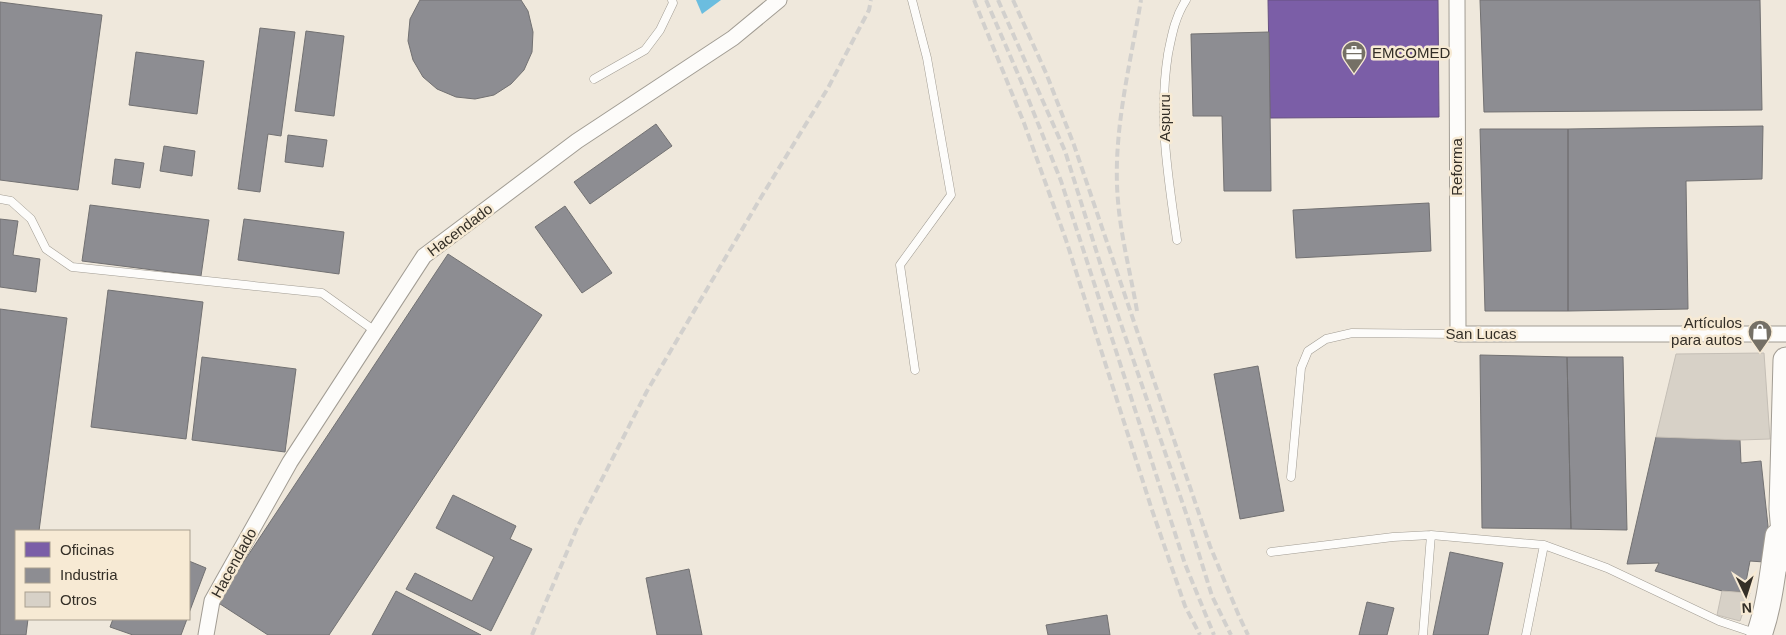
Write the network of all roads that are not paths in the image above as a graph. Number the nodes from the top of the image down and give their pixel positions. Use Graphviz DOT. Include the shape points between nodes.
graph roads {
  1 [pos="672,0"];
  2 [pos="779,0"];
  3 [pos="912,0"];
  4 [pos="1186,0"];
  5 [pos="1456,0"];
  6 [pos="594,79"];
  7 [pos="0,199"];
  8 [pos="1177,240"];
  9 [pos="375,331"];
  10 [pos="1458,334"];
  11 [pos="1786,334"];
  12 [pos="1786,360"];
  13 [pos="915,370"];
  14 [pos="1291,476"];
  15 [pos="1782,509"];
  16 [pos="1431,535"];
  17 [pos="1544,545"];
  18 [pos="1270,552"];
  19 [pos="1786,558"];
  20 [pos="206,635"];
  21 [pos="1423,635"];
  22 [pos="1526,635"];
  23 [pos="1759,635"];
  1 -- 6 [label="lane" via="660,30 645,50"];
  2 -- 9 [label="street, Hacendado" via="733,38 577,141 424,256"];
  3 -- 13 [label="lane" via="927,58 951,194 900,265"];
  4 -- 8 [label="lane, Aspuru" via="1178,11 1172,31 1163,114"];
  5 -- 10 [label="street, Reforma"];
  7 -- 9 [label="lane" via="11,201 31,218 46,249 72,267 322,293"];
  9 -- 20 [label="street, Hacendado" via="290,462 212,601"];
  10 -- 11 [label="street, San Lucas"];
  10 -- 14 [label="lane, San Lucas" via="1352,333 1326,339 1308,350 1301,368"];
  12 -- 15 [label="main road"];
  15 -- 19 [label="main road"];
  15 -- 23 [label="main road" via="1772,581"];
  16 -- 17 [label="lane"];
  16 -- 18 [label="lane"];
  16 -- 21 [label="lane"];
  17 -- 22 [label="lane"];
  17 -- 23 [label="lane" via="1607,568 1719,621"];
}
